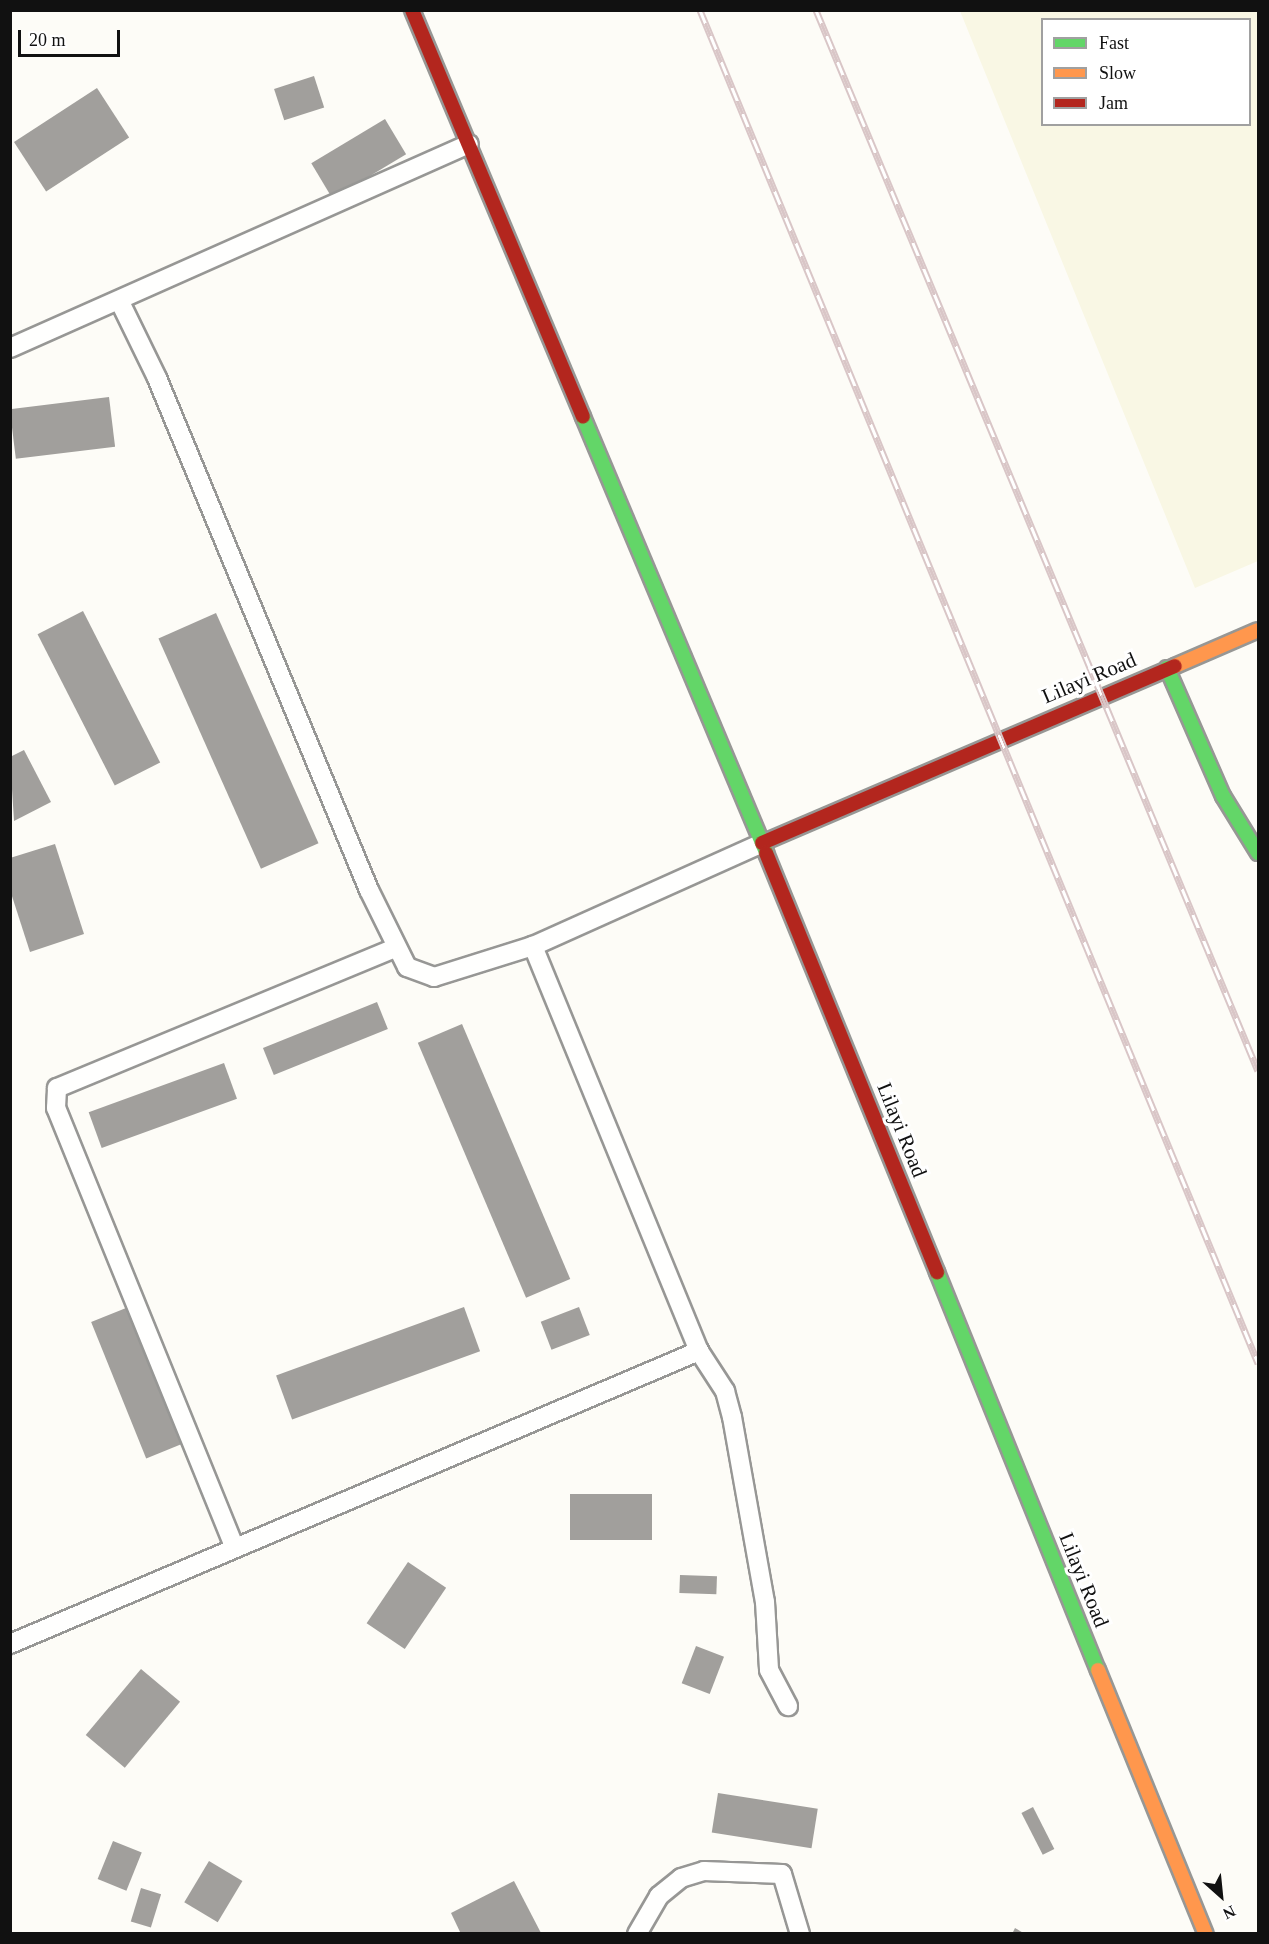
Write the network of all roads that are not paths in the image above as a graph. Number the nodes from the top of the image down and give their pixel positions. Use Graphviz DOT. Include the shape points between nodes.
graph roads {
  1 [pos="412,10"];
  2 [pos="469,144"];
  3 [pos="120,302"];
  4 [pos="10,348"];
  5 [pos="1258,630"];
  6 [pos="1167,668"];
  7 [pos="762,843"];
  8 [pos="1258,853"];
  9 [pos="533,946"];
  10 [pos="395,948"];
  11 [pos="699,1351"];
  12 [pos="234,1546"];
  13 [pos="10,1644"];
  14 [pos="788,1706"];
  15 [pos="637,1934"];
  16 [pos="800,1934"];
  17 [pos="1206,1934"];
  1 -- 2 [label="street"];
  2 -- 3 [label="lane"];
  2 -- 7 [label="street"];
  3 -- 4 [label="lane"];
  3 -- 10 [label="lane"];
  5 -- 6 [label="street, Lilayi Road"];
  6 -- 7 [label="street, Lilayi Road"];
  6 -- 8 [label="street" via="1223,796"];
  7 -- 9 [label="lane"];
  7 -- 17 [label="street, Lilayi Road"];
  9 -- 10 [label="lane" via="434,977 407,967"];
  9 -- 11 [label="lane"];
  10 -- 12 [label="lane" via="57,1088 56,1108"];
  11 -- 12 [label="lane"];
  11 -- 14 [label="lane" via="725,1392 732,1417 765,1602 769,1670"];
  12 -- 13 [label="lane"];
  15 -- 16 [label="lane" via="659,1896 681,1878 704,1871 782,1874"];
}
